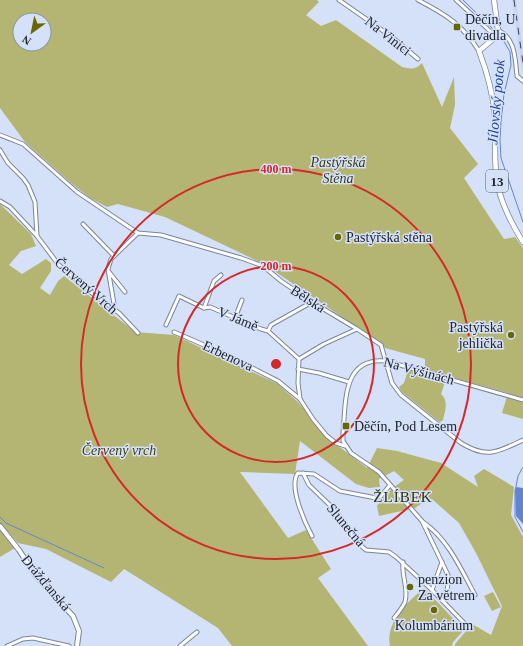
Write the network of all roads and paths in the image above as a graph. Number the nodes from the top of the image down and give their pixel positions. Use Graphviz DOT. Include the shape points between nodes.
graph roads {
  1 [pos="339,0"];
  2 [pos="418,0"];
  3 [pos="456,0"];
  4 [pos="494,0"];
  5 [pos="498,30"];
  6 [pos="494,35"];
  7 [pos="479,51"];
  8 [pos="418,59"];
  9 [pos="523,81"];
  10 [pos="0,136"];
  11 [pos="0,150"];
  12 [pos="0,201"];
  13 [pos="83,224"];
  14 [pos="138,233"];
  15 [pos="37,236"];
  16 [pos="523,242"];
  17 [pos="114,256"];
  18 [pos="108,271"];
  19 [pos="221,275"];
  20 [pos="125,292"];
  21 [pos="242,300"];
  22 [pos="312,302"];
  23 [pos="113,308"];
  24 [pos="204,308"];
  25 [pos="235,318"];
  26 [pos="166,325"];
  27 [pos="357,329"];
  28 [pos="268,331"];
  29 [pos="174,332"];
  30 [pos="138,333"];
  31 [pos="299,359"];
  32 [pos="386,361"];
  33 [pos="298,369"];
  34 [pos="349,382"];
  35 [pos="300,399"];
  36 [pos="523,400"];
  37 [pos="523,440"];
  38 [pos="345,446"];
  39 [pos="303,473"];
  40 [pos="391,486"];
  41 [pos="422,521"];
  42 [pos="0,526"];
  43 [pos="312,536"];
  44 [pos="403,562"];
  45 [pos="442,562"];
  46 [pos="432,590"];
  47 [pos="475,595"];
  48 [pos="443,601"];
  49 [pos="394,618"];
  50 [pos="469,628"];
  51 [pos="197,632"];
  52 [pos="7,646"];
  53 [pos="69,646"];
  54 [pos="77,646"];
  55 [pos="180,646"];
  1 -- 8 [label="street, Na Vinici" via="392,37"];
  2 -- 7 [label="street" via="443,13 457,24"];
  3 -- 6 [label="street"];
  4 -- 5 [label="main road"];
  5 -- 6 [label="main road"];
  5 -- 9 [label="street" via="503,32 514,47 517,76"];
  6 -- 7 [label="main road"];
  7 -- 16 [label="main road, 13" via="493,102 498,188"];
  10 -- 14 [label="street, Bělská" via="23,144 77,192"];
  11 -- 15 [label="street" via="25,181 36,202"];
  12 -- 15 [label="street, Červený Vrch" via="10,207"];
  13 -- 17 [label="street"];
  14 -- 17 [label="street"];
  14 -- 22 [label="street, Bělská" via="162,235 263,266"];
  15 -- 23 [label="street, Červený Vrch" via="58,264"];
  17 -- 18 [label="street" via="108,264"];
  18 -- 20 [label="street"];
  18 -- 23 [label="street"];
  19 -- 24 [label="street" via="214,281"];
  21 -- 25 [label="street"];
  22 -- 27 [label="street, Bělská"];
  22 -- 28 [label="street" via="271,325"];
  23 -- 30 [label="street, Červený Vrch"];
  24 -- 25 [label="street, V Jámě" via="210,307"];
  24 -- 26 [label="street, V Jámě" via="179,296"];
  25 -- 28 [label="street, V Jámě"];
  27 -- 31 [label="street"];
  27 -- 32 [label="street, Bělská" via="381,345"];
  28 -- 31 [label="street, V Jámě"];
  29 -- 35 [label="street, Erbenova" via="278,381"];
  31 -- 33 [label="street"];
  32 -- 34 [label="street, Na Výšinách" via="365,363 355,371"];
  32 -- 36 [label="street, Na Výšinách"];
  32 -- 37 [label="street, Bělská" via="392,383 401,394 470,448 489,453 500,451"];
  33 -- 34 [label="street"];
  33 -- 35 [label="street"];
  34 -- 38 [label="street" via="343,433"];
  35 -- 38 [label="street" via="327,436"];
  38 -- 40 [label="street" via="355,457 379,472"];
  39 -- 40 [label="street" via="314,474 340,491 376,498"];
  39 -- 43 [label="street" via="295,476 296,494 299,509"];
  39 -- 44 [label="street, Slunečná" via="310,485 336,511 359,544 366,550 389,552"];
  40 -- 41 [label="street"];
  41 -- 45 [label="street"];
  41 -- 47 [label="street" via="443,539"];
  42 -- 54 [label="street, Drážďanská" via="36,576 73,616 79,631"];
  44 -- 46 [label="street, Slunečná"];
  44 -- 49 [label="street" via="405,601"];
  45 -- 46 [label="street"];
  45 -- 48 [label="street" via="449,582"];
  46 -- 48 [label="street, Slunečná"];
  48 -- 50 [label="street, Slunečná"];
  51 -- 55 [label="street"];
  52 -- 53 [label="street" via="33,638"];
}
